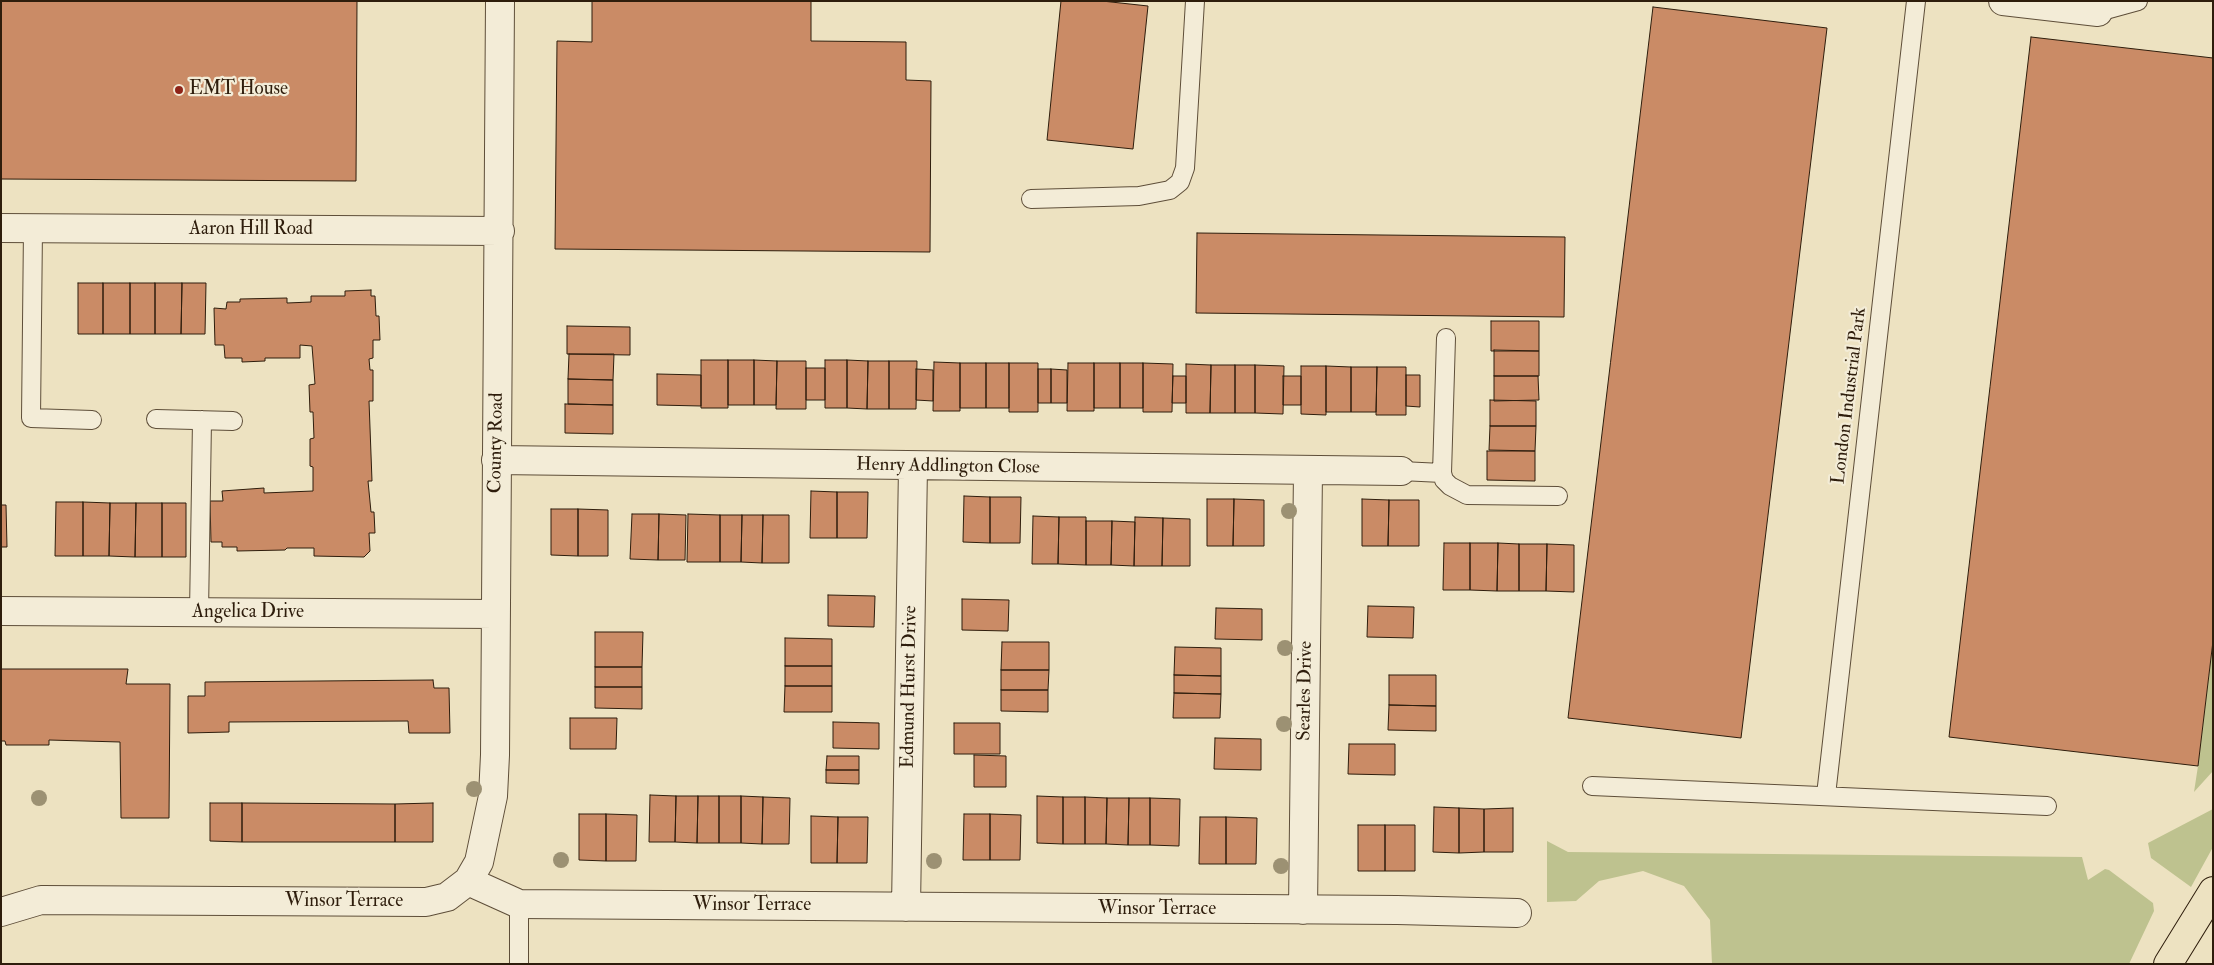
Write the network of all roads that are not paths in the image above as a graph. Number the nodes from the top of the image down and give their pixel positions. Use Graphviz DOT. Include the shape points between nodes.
graph roads {
  1 [pos="500,1"];
  2 [pos="1195,1"];
  3 [pos="1916,1"];
  4 [pos="2003,1"];
  5 [pos="2138,1"];
  6 [pos="2098,12"];
  7 [pos="1031,199"];
  8 [pos="1,228"];
  9 [pos="33,228"];
  10 [pos="500,231"];
  11 [pos="1446,338"];
  12 [pos="156,419"];
  13 [pos="92,420"];
  14 [pos="202,420"];
  15 [pos="233,421"];
  16 [pos="496,460"];
  17 [pos="913,466"];
  18 [pos="1308,471"];
  19 [pos="1400,471"];
  20 [pos="1442,472"];
  21 [pos="1558,496"];
  22 [pos="1,611"];
  23 [pos="199,613"];
  24 [pos="496,614"];
  25 [pos="1592,786"];
  26 [pos="1826,795"];
  27 [pos="2047,806"];
  28 [pos="468,881"];
  29 [pos="2213,891"];
  30 [pos="518,904"];
  31 [pos="906,907"];
  32 [pos="1303,910"];
  33 [pos="1,912"];
  34 [pos="1517,913"];
  35 [pos="519,964"];
  36 [pos="2168,964"];
  1 -- 10 [label="street, County Road"];
  2 -- 7 [label="lane" via="1185,168 1180,182 1170,190 1139,196"];
  3 -- 26 [label="lane, London Industrial Park"];
  4 -- 6 [label="street"];
  5 -- 6 [label="lane"];
  8 -- 9 [label="street, Aaron Hill Road"];
  9 -- 10 [label="street, Aaron Hill Road"];
  9 -- 13 [label="lane" via="31,418"];
  10 -- 16 [label="street, County Road"];
  11 -- 20 [label="lane"];
  12 -- 14 [label="lane"];
  14 -- 15 [label="lane"];
  14 -- 23 [label="lane"];
  16 -- 17 [label="street, Henry Addlington Close"];
  16 -- 24 [label="street, County Road"];
  17 -- 18 [label="street, Henry Addlington Close"];
  17 -- 31 [label="street, Edmund Hurst Drive"];
  18 -- 19 [label="street, Henry Addlington Close"];
  18 -- 32 [label="street, Searles Drive"];
  19 -- 20 [label="lane"];
  20 -- 21 [label="lane" via="1450,486 1467,494"];
  22 -- 23 [label="street, Angelica Drive"];
  23 -- 24 [label="street, Angelica Drive"];
  24 -- 28 [label="street, County Road" via="493,796 479,862"];
  25 -- 26 [label="lane"];
  26 -- 27 [label="lane"];
  28 -- 30 [label="street, Winsor Terrace"];
  28 -- 33 [label="street, Winsor Terrace" via="447,897 426,902 41,900"];
  29 -- 36 [label="highway"];
  30 -- 31 [label="street, Winsor Terrace"];
  30 -- 35 [label="lane"];
  31 -- 32 [label="street, Winsor Terrace"];
  32 -- 34 [label="street, Winsor Terrace"];
}
